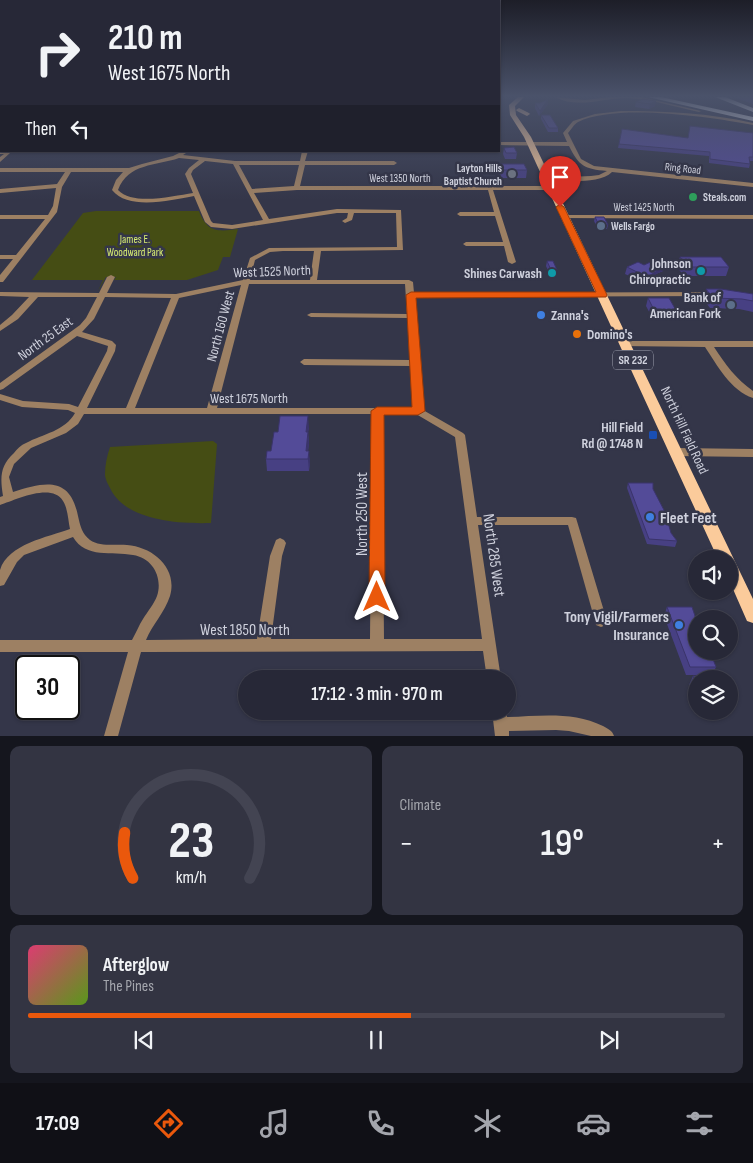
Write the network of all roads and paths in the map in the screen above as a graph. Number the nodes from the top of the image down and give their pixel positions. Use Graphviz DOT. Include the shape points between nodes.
graph roads {
  1 [pos="524,131"];
  2 [pos="566,131"];
  3 [pos="500,144"];
  4 [pos="531,144"];
  5 [pos="570,144"];
  6 [pos="185,152"];
  7 [pos="305,152"];
  8 [pos="179,156"];
  9 [pos="203,160"];
  10 [pos="236,163"];
  11 [pos="302,163"];
  12 [pos="394,163"];
  13 [pos="0,170"];
  14 [pos="69,170"];
  15 [pos="130,170"];
  16 [pos="610,171"];
  17 [pos="548,179"];
  18 [pos="753,185"];
  19 [pos="58,186"];
  20 [pos="297,188"];
  21 [pos="490,188"];
  22 [pos="551,188"];
  23 [pos="0,191"];
  24 [pos="250,191"];
  25 [pos="196,194"];
  26 [pos="351,211"];
  27 [pos="399,211"];
  28 [pos="460,214"];
  29 [pos="497,214"];
  30 [pos="0,217"];
  31 [pos="50,217"];
  32 [pos="565,217"];
  33 [pos="753,217"];
  34 [pos="267,221"];
  35 [pos="345,221"];
  36 [pos="466,244"];
  37 [pos="507,244"];
  38 [pos="318,249"];
  39 [pos="401,249"];
  40 [pos="0,257"];
  41 [pos="19,257"];
  42 [pos="512,262"];
  43 [pos="111,277"];
  44 [pos="0,280"];
  45 [pos="246,282"];
  46 [pos="313,282"];
  47 [pos="0,294"];
  48 [pos="726,294"];
  49 [pos="35,295"];
  50 [pos="102,295"];
  51 [pos="411,295"];
  52 [pos="602,295"];
  53 [pos="176,296"];
  54 [pos="310,316"];
  55 [pos="412,316"];
  56 [pos="0,329"];
  57 [pos="76,333"];
  58 [pos="625,344"];
  59 [pos="708,344"];
  60 [pos="753,344"];
  61 [pos="304,362"];
  62 [pos="415,363"];
  63 [pos="0,387"];
  64 [pos="753,395"];
  65 [pos="0,397"];
  66 [pos="80,411"];
  67 [pos="377,411"];
  68 [pos="418,411"];
  69 [pos="129,412"];
  70 [pos="211,412"];
  71 [pos="676,452"];
  72 [pos="753,453"];
  73 [pos="4,499"];
  74 [pos="472,521"];
  75 [pos="76,531"];
  76 [pos="280,542"];
  77 [pos="722,550"];
  78 [pos="0,581"];
  79 [pos="738,584"];
  80 [pos="753,616"];
  81 [pos="601,621"];
  82 [pos="490,645"];
  83 [pos="0,646"];
  84 [pos="263,646"];
  85 [pos="377,646"];
  86 [pos="137,647"];
  87 [pos="493,670"];
  88 [pos="500,724"];
  89 [pos="111,736"];
  90 [pos="607,736"];
  1 -- 4 [label="main road, North Hill Field Road / SR 232"];
  2 -- 5 [label="street"];
  3 -- 4 [label="street"];
  4 -- 5 [label="street"];
  4 -- 17 [label="main road, North Hill Field Road / SR 232"];
  5 -- 16 [label="street, Ring Road" via="584,164"];
  6 -- 8 [label="street"];
  7 -- 11 [label="street"];
  8 -- 9 [label="street"];
  8 -- 15 [label="street"];
  9 -- 10 [label="street"];
  9 -- 25 [label="street" via="188,172"];
  10 -- 11 [label="street"];
  10 -- 24 [label="street"];
  11 -- 12 [label="street"];
  11 -- 20 [label="street"];
  13 -- 14 [label="street"];
  14 -- 15 [label="street"];
  14 -- 19 [label="street"];
  15 -- 25 [label="street" via="115,190 122,198"];
  16 -- 17 [label="street, Ring Road" via="598,177"];
  16 -- 18 [label="street, Ring Road"];
  17 -- 22 [label="main road, North Hill Field Road / SR 232"];
  19 -- 23 [label="street"];
  19 -- 31 [label="street" via="59,202"];
  20 -- 21 [label="street, West 1350 North"];
  20 -- 24 [label="street, West 1350 North"];
  21 -- 22 [label="street, West 1350 North"];
  21 -- 29 [label="street"];
  22 -- 32 [label="main road, North Hill Field Road / SR 232"];
  24 -- 34 [label="street"];
  25 -- 34 [label="street" via="208,222 216,226 232,227"];
  26 -- 27 [label="street"];
  26 -- 34 [label="street"];
  26 -- 35 [label="street" via="350,219"];
  27 -- 39 [label="street"];
  28 -- 29 [label="street"];
  29 -- 37 [label="street"];
  30 -- 31 [label="street"];
  31 -- 41 [label="street"];
  32 -- 33 [label="street, West 1425 North"];
  32 -- 52 [label="main road, North Hill Field Road / SR 232"];
  36 -- 37 [label="street"];
  37 -- 42 [label="street"];
  38 -- 39 [label="street"];
  38 -- 45 [label="street, North 160 West" via="260,253 252,258"];
  38 -- 46 [label="street"];
  40 -- 41 [label="street"];
  41 -- 44 [label="street"];
  43 -- 50 [label="street, North 25 East"];
  45 -- 46 [label="street, West 1525 North"];
  45 -- 53 [label="street, West 1525 North"];
  45 -- 70 [label="street, North 160 West"];
  46 -- 51 [label="street, West 1525 North" via="409,282"];
  47 -- 49 [label="street, West 1525 North"];
  48 -- 52 [label="street"];
  49 -- 50 [label="street, West 1525 North"];
  49 -- 56 [label="street"];
  50 -- 53 [label="street, West 1525 North"];
  50 -- 57 [label="street, North 25 East" via="90,319"];
  51 -- 52 [label="street"];
  51 -- 55 [label="street"];
  52 -- 58 [label="main road, North Hill Field Road / SR 232"];
  53 -- 69 [label="street"];
  54 -- 55 [label="street"];
  55 -- 62 [label="street"];
  57 -- 63 [label="street, North 25 East"];
  57 -- 66 [label="street" via="112,345"];
  58 -- 59 [label="street"];
  58 -- 71 [label="main road, North Hill Field Road / SR 232"];
  59 -- 60 [label="street"];
  59 -- 64 [label="street" via="735,384"];
  61 -- 62 [label="street"];
  62 -- 68 [label="street"];
  65 -- 66 [label="street, West 1675 North" via="22,404 69,407"];
  66 -- 69 [label="street, West 1675 North"];
  66 -- 73 [label="street" via="70,427 27,446 10,462 4,477"];
  67 -- 68 [label="street, West 1675 North"];
  67 -- 70 [label="street, West 1675 North"];
  67 -- 85 [label="street, North 250 West"];
  68 -- 74 [label="street, North 285 West" via="460,435"];
  69 -- 70 [label="street, West 1675 North"];
  71 -- 72 [label="street"];
  71 -- 77 [label="main road, North Hill Field Road / SR 232"];
  73 -- 75 [label="street" via="40,489 61,492 67,498"];
  74 -- 81 [label="street" via="572,521"];
  74 -- 82 [label="street, North 285 West"];
  75 -- 78 [label="street" via="20,552"];
  75 -- 86 [label="street" via="89,546 141,552 153,558 161,568 166,582 164,597"];
  76 -- 84 [label="street"];
  79 -- 80 [label="main road"];
  82 -- 85 [label="street, West 1850 North"];
  82 -- 87 [label="street, North 285 West"];
  83 -- 86 [label="street, West 1850 North"];
  84 -- 85 [label="street, West 1850 North"];
  84 -- 86 [label="street, West 1850 North"];
  86 -- 89 [label="street"];
  88 -- 90 [label="street" via="581,725"];
}
